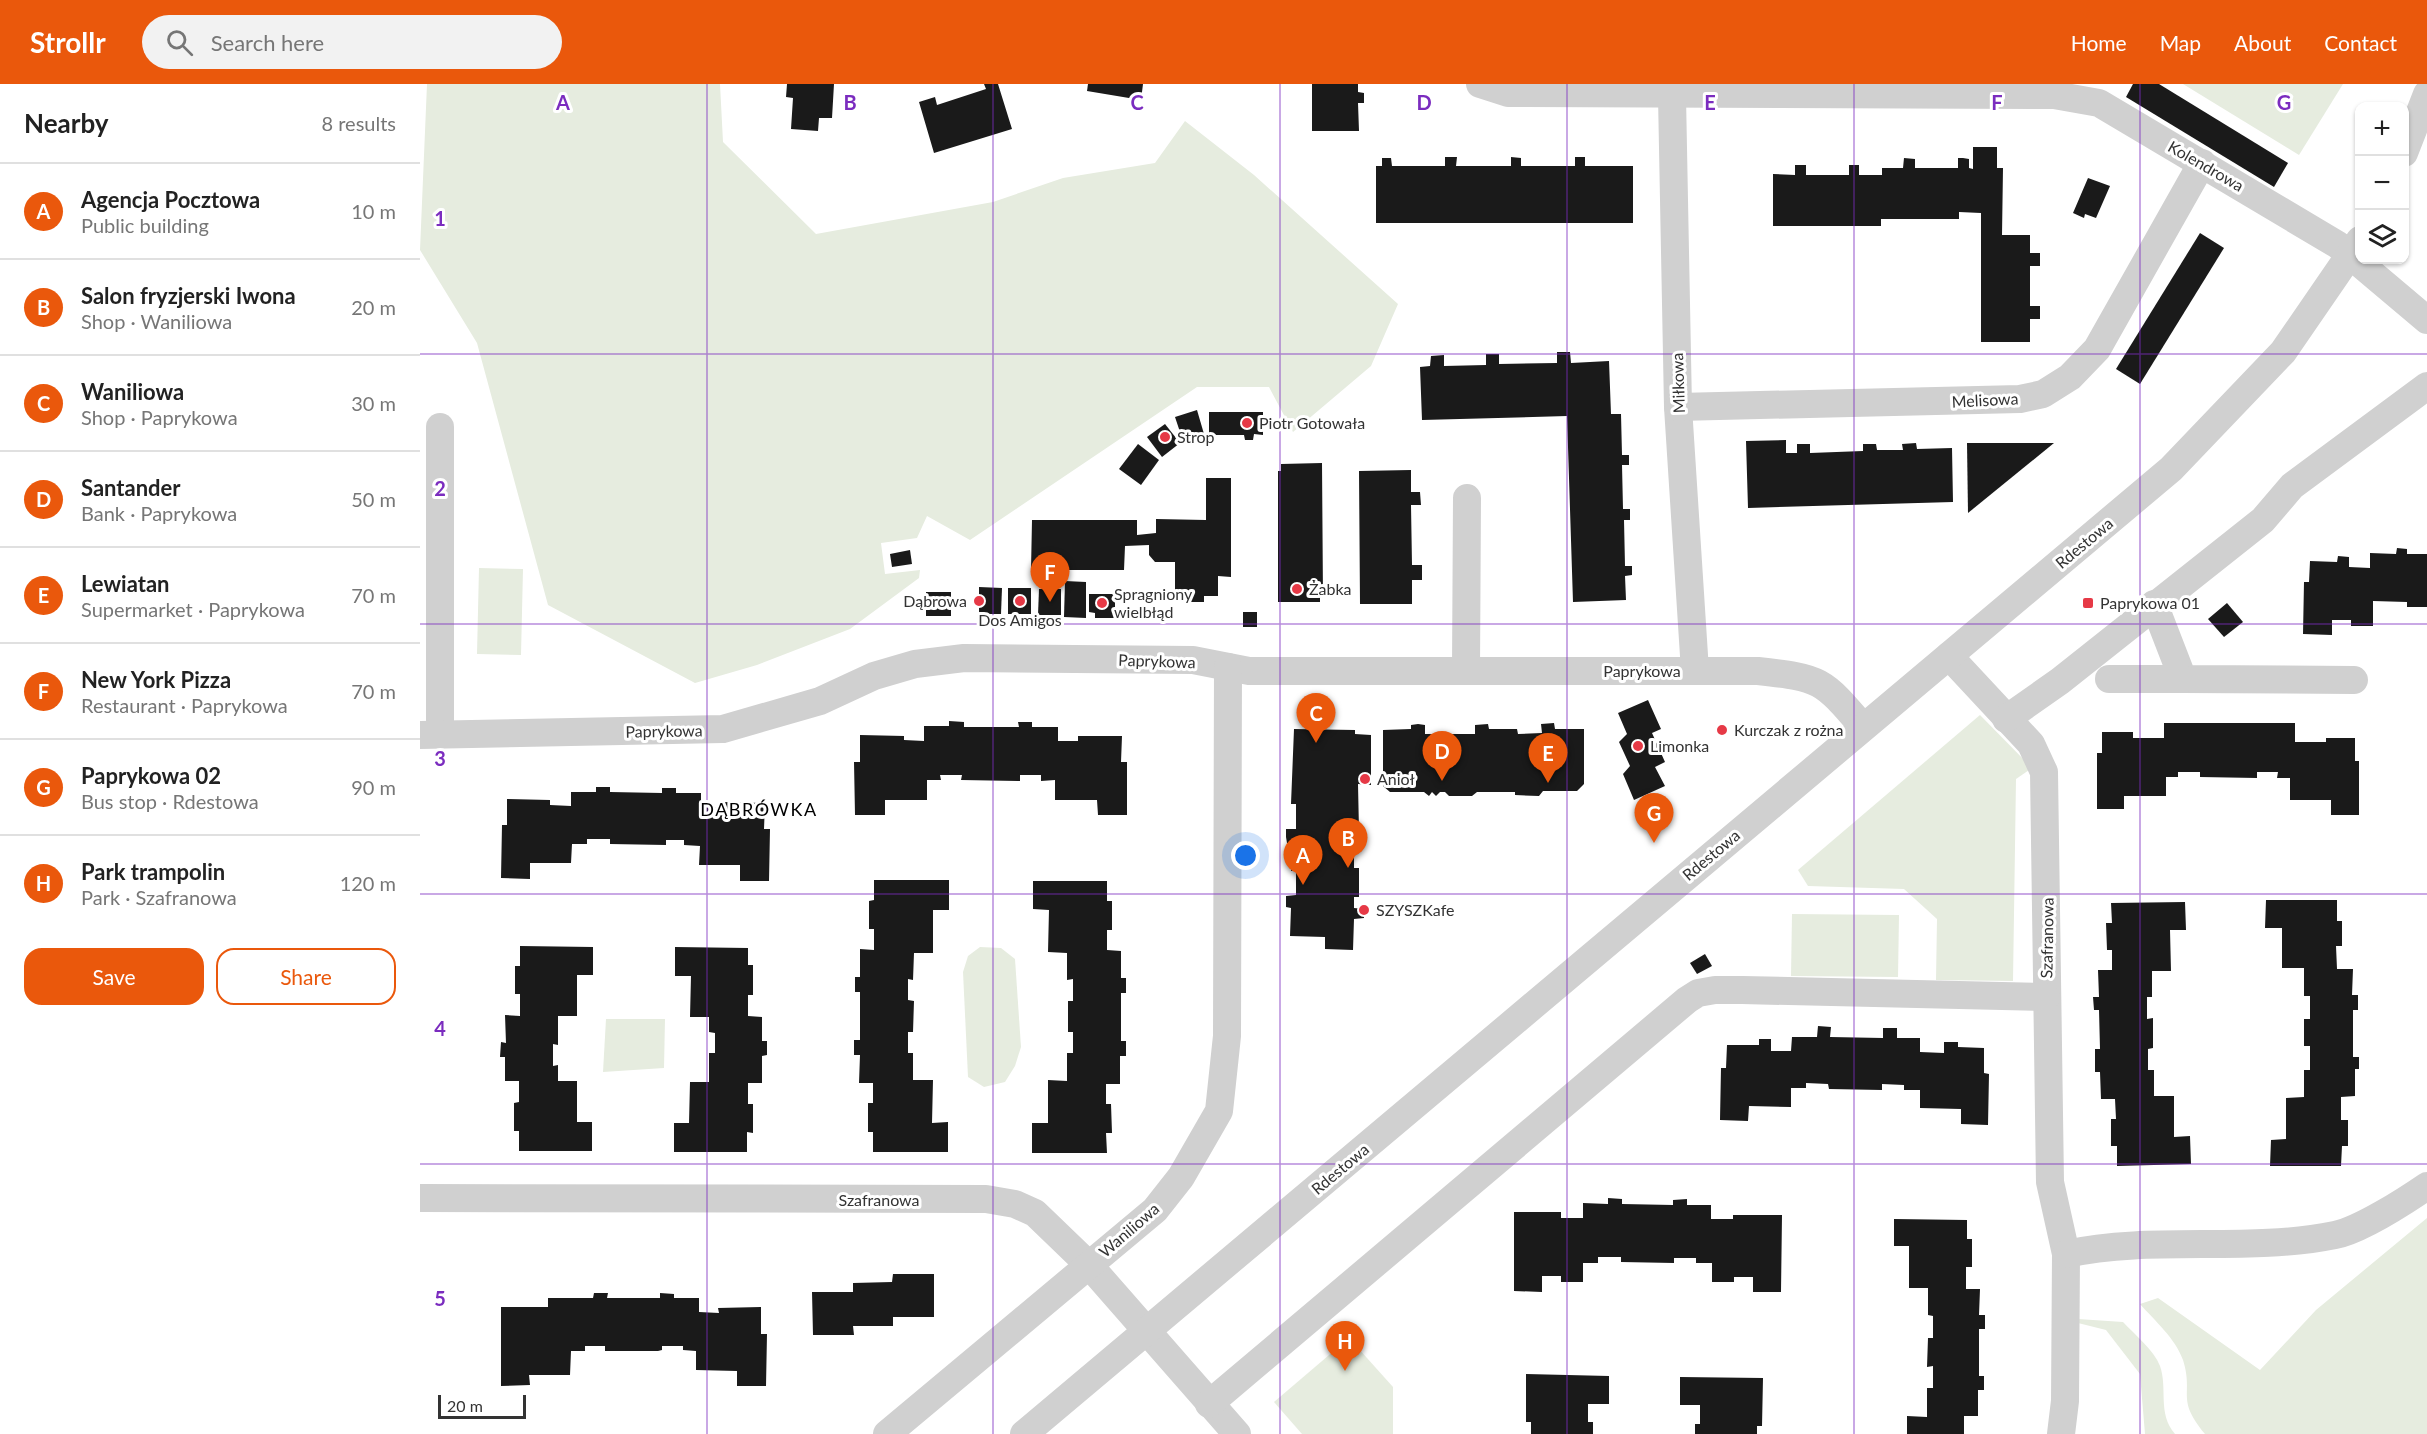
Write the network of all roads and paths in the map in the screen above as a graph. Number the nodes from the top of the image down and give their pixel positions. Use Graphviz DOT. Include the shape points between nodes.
graph roads {
  1 [pos="1480,84"];
  2 [pos="1867,89"];
  3 [pos="2054,89"];
  4 [pos="1714,90"];
  5 [pos="2427,94"];
  6 [pos="1672,96"];
  7 [pos="2409,140"];
  8 [pos="2202,163"];
  9 [pos="2355,247"];
  10 [pos="2372,264"];
  11 [pos="2427,320"];
  12 [pos="2427,387"];
  13 [pos="1678,407"];
  14 [pos="440,427"];
  15 [pos="1467,498"];
  16 [pos="2154,604"];
  17 [pos="1949,656"];
  18 [pos="1228,668"];
  19 [pos="1466,670"];
  20 [pos="1695,671"];
  21 [pos="2109,679"];
  22 [pos="2183,679"];
  23 [pos="2354,680"];
  24 [pos="2006,719"];
  25 [pos="1863,727"];
  26 [pos="430,734"];
  27 [pos="2046,997"];
  28 [pos="2427,1186"];
  29 [pos="420,1198"];
  30 [pos="2066,1254"];
  31 [pos="1089,1265"];
  32 [pos="1146,1333"];
  33 [pos="1209,1404"];
  34 [pos="887,1434"];
  35 [pos="1024,1434"];
  36 [pos="1237,1434"];
  37 [pos="2061,1434"];
  1 -- 6 [label="street, Kolendrowa" via="1508,93"];
  2 -- 3 [label="street, Kolendrowa"];
  2 -- 4 [label="street, Kolendrowa"];
  3 -- 8 [label="street, Kolendrowa" via="2099,103"];
  4 -- 6 [label="street, Kolendrowa"];
  5 -- 7 [label="street"];
  6 -- 13 [label="street, Miłkowa"];
  8 -- 9 [label="street, Kolendrowa" via="2306,224"];
  8 -- 13 [label="street, Melisowa" via="2097,349 2070,377 2043,394 2008,400"];
  9 -- 17 [label="street, Rdestowa" via="2283,352 2212,428 2171,469"];
  10 -- 11 [label="street"];
  12 -- 16 [label="street" via="2292,486 2263,520"];
  13 -- 20 [label="street, Miłkowa"];
  14 -- 26 [label="street, Paprykowa"];
  15 -- 19 [label="street"];
  16 -- 22 [label="street"];
  16 -- 24 [label="street" via="2060,681"];
  17 -- 24 [label="street, Szafranowa"];
  17 -- 25 [label="street, Rdestowa"];
  18 -- 19 [label="street, Paprykowa"];
  18 -- 26 [label="street, Paprykowa" via="1194,660 964,658 915,664 874,676 820,701 723,729"];
  18 -- 31 [label="street, Waniliowa" via="1227,1036 1218,1111 1181,1177 1155,1210"];
  19 -- 20 [label="street, Paprykowa"];
  20 -- 25 [label="street, Paprykowa" via="1758,671 1808,677 1831,689"];
  21 -- 22 [label="street"];
  22 -- 23 [label="street"];
  24 -- 27 [label="street, Szafranowa" via="2031,744 2044,771 2048,859"];
  25 -- 32 [label="street, Rdestowa"];
  27 -- 30 [label="street, Szafranowa" via="2050,1182"];
  27 -- 33 [label="street" via="1742,990 1698,993 1582,1086"];
  28 -- 30 [label="street" via="2397,1207 2337,1235 2257,1243 2098,1247"];
  29 -- 31 [label="street, Szafranowa" via="986,1199 1015,1204 1035,1213"];
  30 -- 37 [label="street, Szafranowa" via="2065,1401"];
  31 -- 32 [label="street, Szafranowa"];
  31 -- 34 [label="street, Waniliowa"];
  32 -- 33 [label="street, Szafranowa"];
  32 -- 35 [label="street, Rdestowa"];
  33 -- 36 [label="street, Szafranowa"];
}
